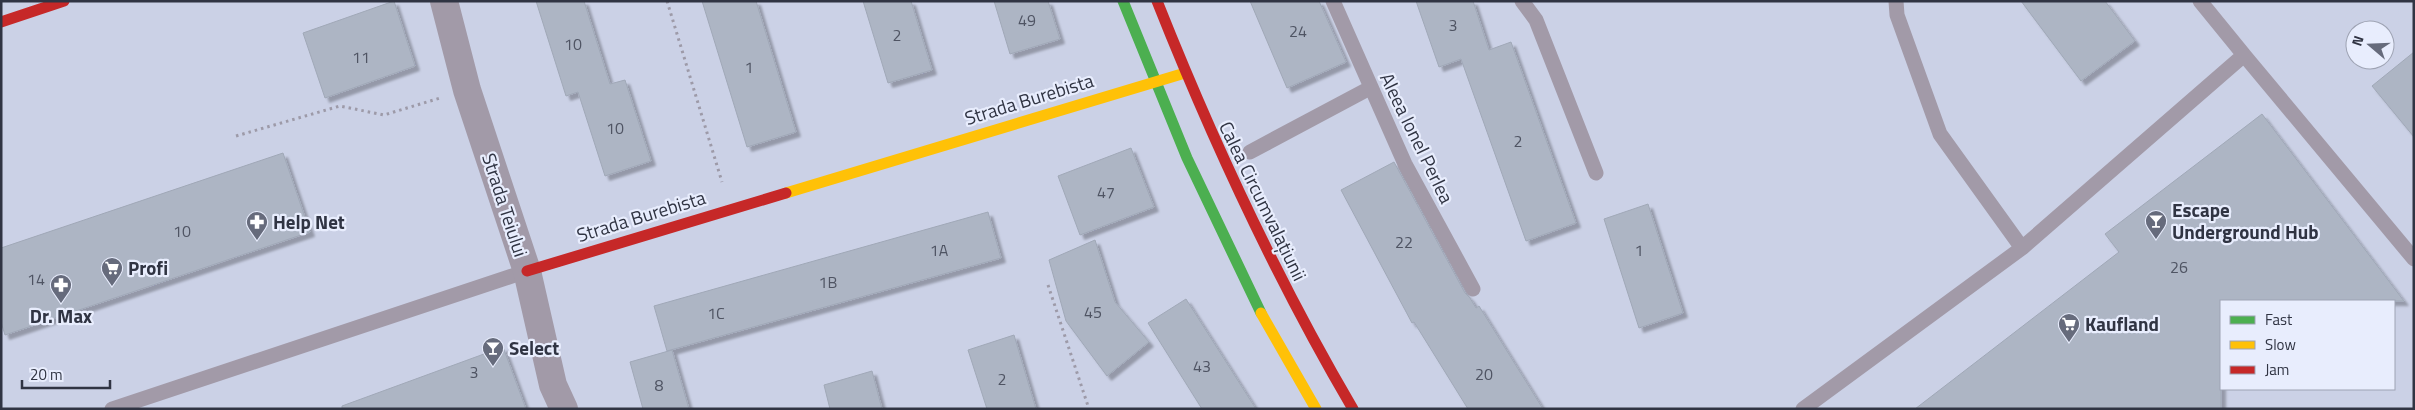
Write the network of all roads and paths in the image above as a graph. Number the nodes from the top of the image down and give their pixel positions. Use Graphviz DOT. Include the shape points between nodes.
graph roads {
  1 [pos="64,1"];
  2 [pos="444,1"];
  3 [pos="666,1"];
  4 [pos="1123,1"];
  5 [pos="1157,1"];
  6 [pos="1333,1"];
  7 [pos="1522,1"];
  8 [pos="1896,1"];
  9 [pos="2200,1"];
  10 [pos="1,22"];
  11 [pos="2244,55"];
  12 [pos="1185,73"];
  13 [pos="1154,82"];
  14 [pos="1370,88"];
  15 [pos="467,90"];
  16 [pos="236,136"];
  17 [pos="1250,152"];
  18 [pos="1596,173"];
  19 [pos="731,210"];
  20 [pos="2022,248"];
  21 [pos="2414,259"];
  22 [pos="527,271"];
  23 [pos="1048,285"];
  24 [pos="1473,289"];
  25 [pos="112,409"];
  26 [pos="564,409"];
  27 [pos="1089,409"];
  28 [pos="1316,409"];
  29 [pos="1353,409"];
  30 [pos="1803,409"];
  1 -- 10 [label="main road"];
  2 -- 15 [label="street, Strada Teiului"];
  3 -- 19 [label="path"];
  4 -- 13 [label="main road"];
  5 -- 12 [label="main road, Calea Circumvalațiunii"];
  6 -- 14 [label="lane, Aleea Ionel Perlea"];
  7 -- 18 [label="lane" via="1536,20"];
  8 -- 20 [label="lane" via="1897,15 1940,134"];
  9 -- 11 [label="lane"];
  11 -- 20 [label="lane"];
  11 -- 21 [label="lane"];
  12 -- 13 [label="main road, Strada Burebista"];
  12 -- 29 [label="main road, Calea Circumvalațiunii" via="1259,238"];
  13 -- 19 [label="main road, Strada Burebista"];
  13 -- 28 [label="main road" via="1230,252"];
  14 -- 17 [label="lane"];
  14 -- 24 [label="lane, Aleea Ionel Perlea" via="1405,164"];
  15 -- 16 [label="path" via="384,115 340,106"];
  15 -- 22 [label="street, Strada Teiului"];
  19 -- 22 [label="main road, Strada Burebista"];
  20 -- 30 [label="lane"];
  22 -- 25 [label="lane, Strada Burebista"];
  22 -- 26 [label="street, Strada Teiului" via="553,385"];
  23 -- 27 [label="path"];
}
